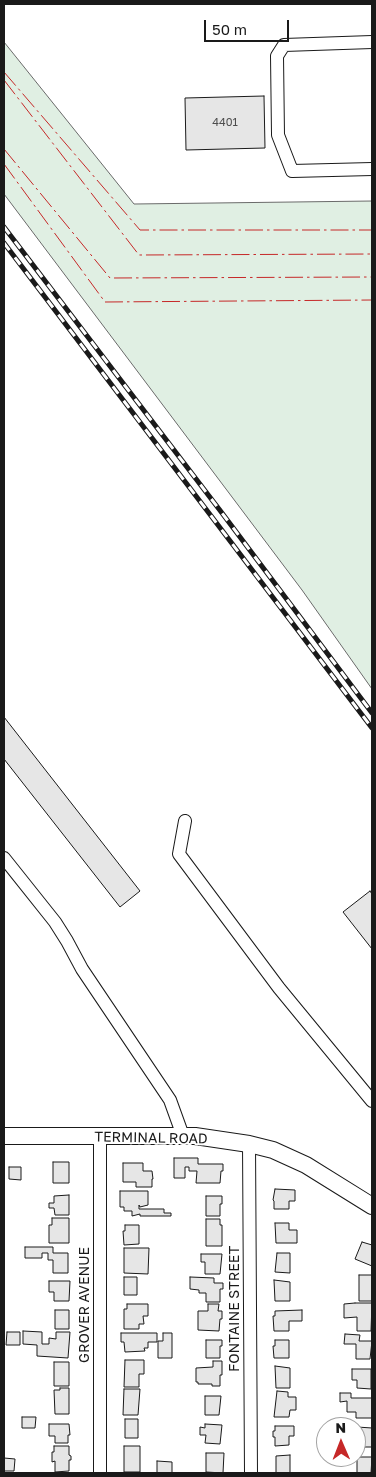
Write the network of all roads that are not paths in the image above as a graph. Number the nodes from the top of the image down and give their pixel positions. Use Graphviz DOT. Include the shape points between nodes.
graph roads {
  1 [pos="372,42"];
  2 [pos="372,169"];
  3 [pos="185,821"];
  4 [pos="4,858"];
  5 [pos="372,1101"];
  6 [pos="4,1136"];
  7 [pos="183,1136"];
  8 [pos="100,1137"];
  9 [pos="249,1144"];
  10 [pos="372,1206"];
  11 [pos="100,1473"];
  12 [pos="251,1473"];
  1 -- 2 [label="street" via="284,45 277,56 278,136 292,171"];
  3 -- 5 [label="street" via="179,854 279,988"];
  4 -- 7 [label="street" via="55,922 82,969 170,1100"];
  6 -- 8 [label="main road, TERMINAL ROAD"];
  7 -- 8 [label="main road, TERMINAL ROAD"];
  7 -- 9 [label="main road, TERMINAL ROAD"];
  8 -- 11 [label="street, GROVER AVENUE"];
  9 -- 10 [label="main road, TERMINAL ROAD" via="273,1150 306,1165"];
  9 -- 12 [label="street, FONTAINE STREET"];
}
